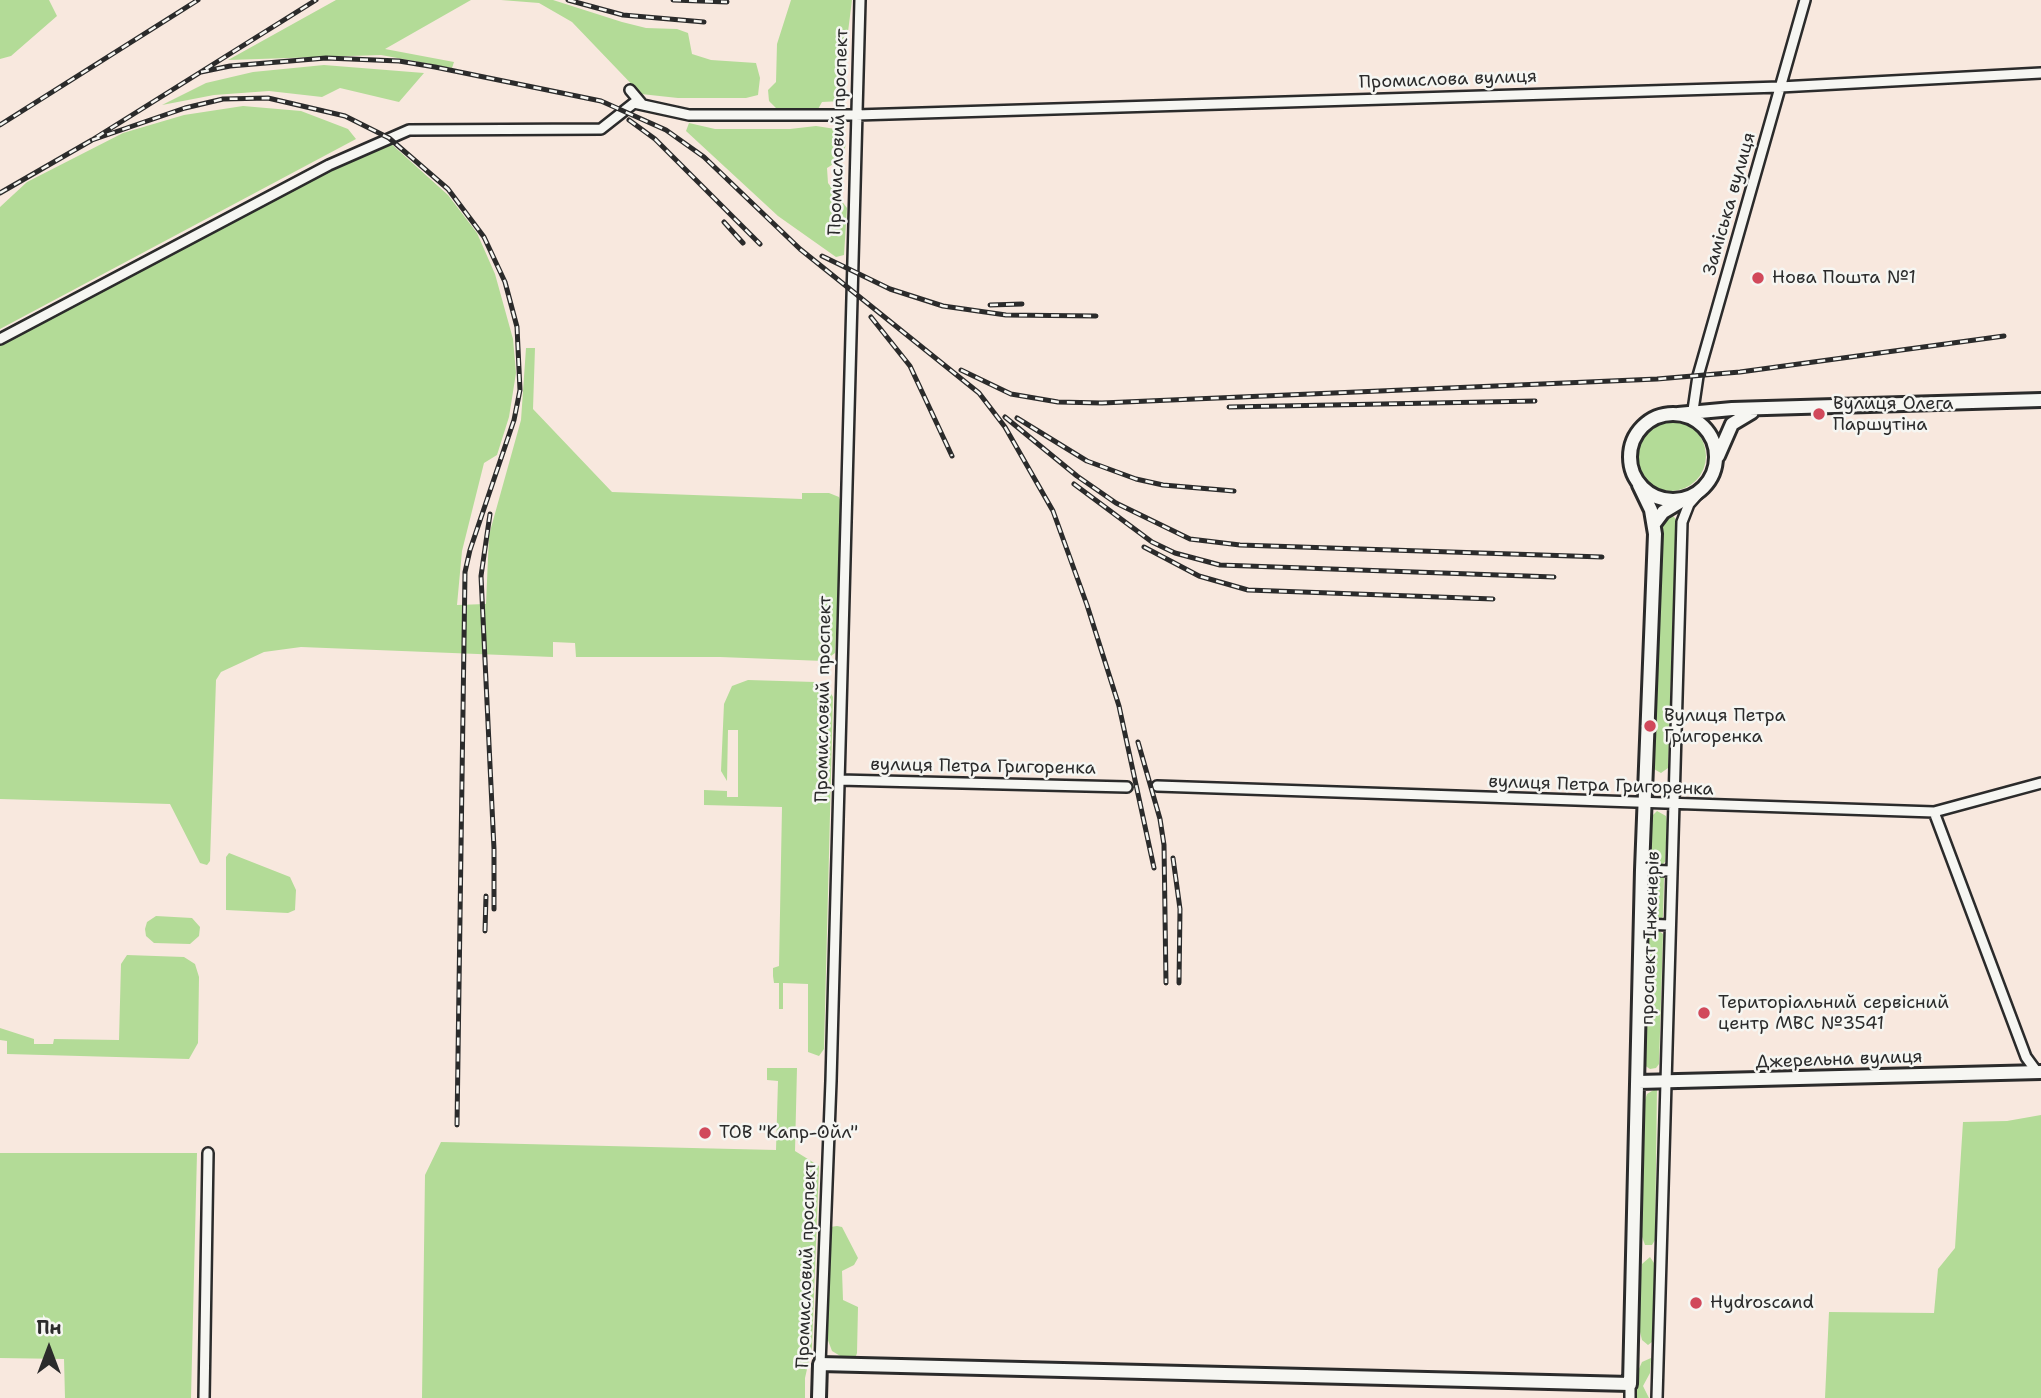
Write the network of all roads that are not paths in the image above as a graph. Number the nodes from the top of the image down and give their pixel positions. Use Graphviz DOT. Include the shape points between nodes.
graph roads {
  1 [pos="860,0"];
  2 [pos="1805,0"];
  3 [pos="2041,73"];
  4 [pos="1780,87"];
  5 [pos="630,90"];
  6 [pos="640,103"];
  7 [pos="856,115"];
  8 [pos="0,339"];
  9 [pos="2041,400"];
  10 [pos="1766,408"];
  11 [pos="1688,415"];
  12 [pos="1716,465"];
  13 [pos="1639,485"];
  14 [pos="1705,486"];
  15 [pos="1686,499"];
  16 [pos="1654,524"];
  17 [pos="839,780"];
  18 [pos="2041,783"];
  19 [pos="1157,786"];
  20 [pos="1127,787"];
  21 [pos="1644,804"];
  22 [pos="1672,804"];
  23 [pos="1934,812"];
  24 [pos="1642,870"];
  25 [pos="1671,871"];
  26 [pos="1641,924"];
  27 [pos="1669,925"];
  28 [pos="2039,1072"];
  29 [pos="1638,1082"];
  30 [pos="1665,1082"];
  31 [pos="208,1153"];
  32 [pos="821,1364"];
  33 [pos="1630,1384"];
  34 [pos="204,1398"];
  35 [pos="819,1398"];
  36 [pos="1630,1398"];
  37 [pos="1657,1398"];
  1 -- 7 [label="street, Промисловий проспект"];
  2 -- 4 [label="street, Заміська вулиця"];
  3 -- 4 [label="street, Промислова вулиця"];
  4 -- 7 [label="street, Промислова вулиця"];
  4 -- 11 [label="street, Заміська вулиця"];
  5 -- 6 [label="street"];
  6 -- 7 [label="street, Промислова вулиця" via="689,115"];
  6 -- 8 [label="street" via="628,106 601,129 426,128 399,133 329,165"];
  7 -- 17 [label="street, Промисловий проспект"];
  9 -- 10 [label="street"];
  10 -- 11 [label="street"];
  10 -- 12 [label="street" via="1732,424"];
  11 -- 12 [label="street" via="1712,438"];
  11 -- 13 [label="street" via="1651,421 1639,431 1630,460"];
  12 -- 14 [label="street"];
  13 -- 15 [label="street" via="1660,499"];
  13 -- 16 [label="street, проспект Інженерів"];
  14 -- 15 [label="street"];
  14 -- 22 [label="street, проспект Інженерів" via="1689,504 1682,522"];
  15 -- 16 [label="street" via="1663,512"];
  16 -- 21 [label="street, проспект Інженерів"];
  17 -- 20 [label="street, вулиця Петра Григоренка"];
  17 -- 32 [label="street, Промисловий проспект"];
  18 -- 23 [label="street, вулиця Петра Григоренка"];
  19 -- 21 [label="street, вулиця Петра Григоренка"];
  21 -- 22 [label="street, вулиця Петра Григоренка"];
  21 -- 24 [label="street, проспект Інженерів"];
  22 -- 23 [label="street, вулиця Петра Григоренка"];
  22 -- 25 [label="street, проспект Інженерів"];
  23 -- 28 [label="street" via="2026,1057"];
  24 -- 25 [label="street"];
  24 -- 26 [label="street, проспект Інженерів"];
  25 -- 27 [label="street, проспект Інженерів"];
  26 -- 27 [label="street"];
  26 -- 29 [label="street, проспект Інженерів"];
  27 -- 30 [label="street, проспект Інженерів"];
  28 -- 30 [label="street, Джерельна вулиця"];
  29 -- 30 [label="street, Джерельна вулиця"];
  29 -- 33 [label="street, проспект Інженерів"];
  30 -- 37 [label="street, проспект Інженерів"];
  31 -- 34 [label="street"];
  32 -- 33 [label="street"];
  32 -- 35 [label="street, Промисловий проспект"];
  33 -- 36 [label="street"];
}
